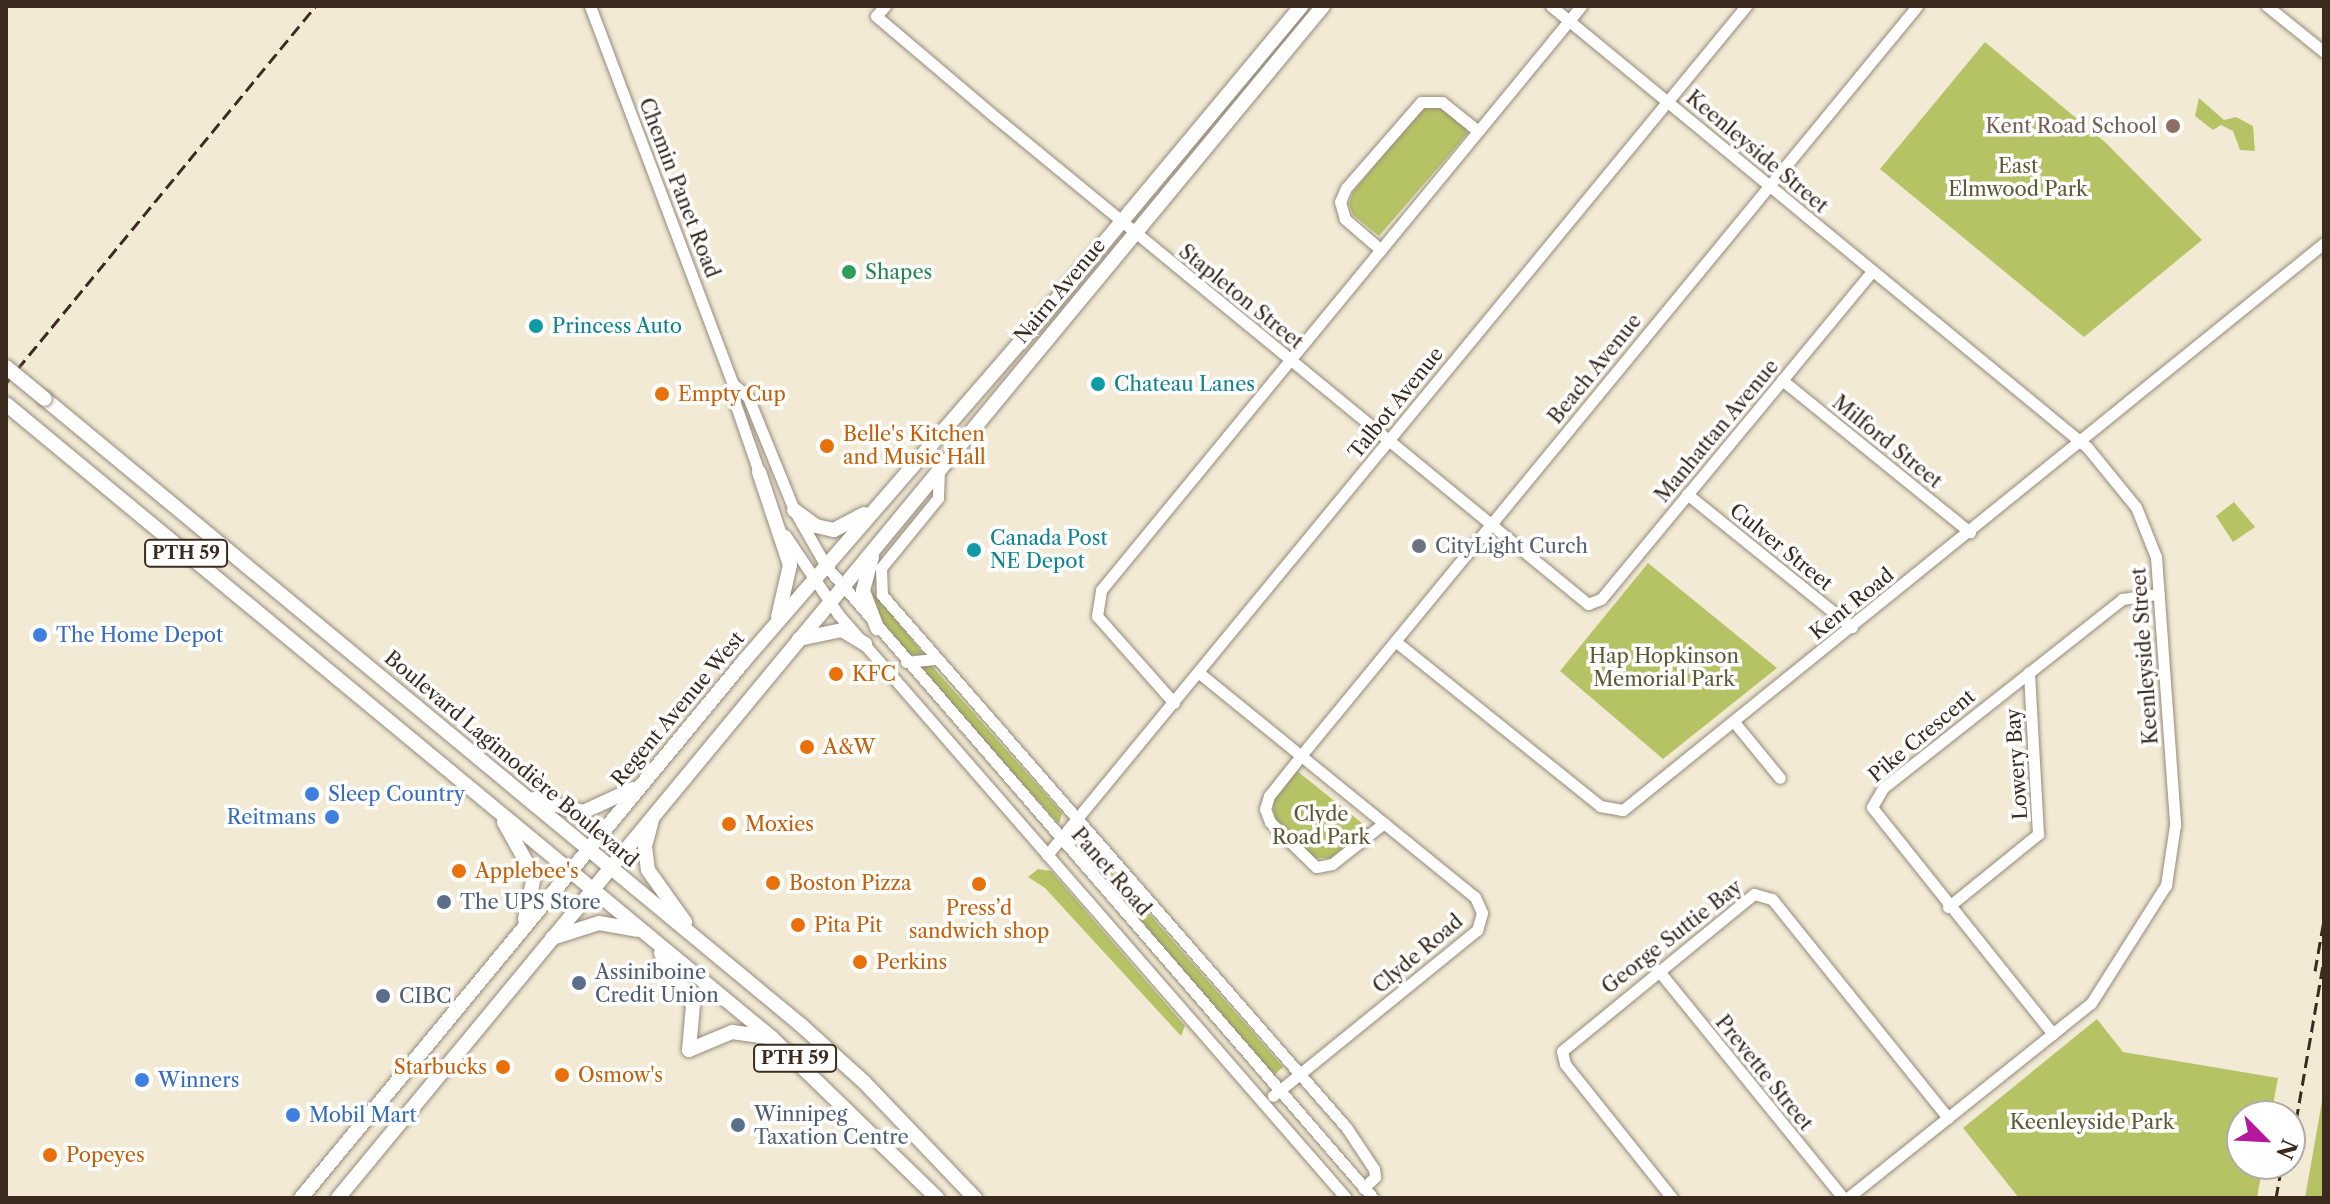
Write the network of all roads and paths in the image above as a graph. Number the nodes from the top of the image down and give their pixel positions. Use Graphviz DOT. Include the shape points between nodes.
graph roads {
  1 [pos="590,6"];
  2 [pos="1301,6"];
  3 [pos="1551,6"];
  4 [pos="1581,6"];
  5 [pos="1746,6"];
  6 [pos="1917,6"];
  7 [pos="2267,6"];
  8 [pos="1318,8"];
  9 [pos="880,11"];
  10 [pos="1569,21"];
  11 [pos="2324,52"];
  12 [pos="1667,102"];
  13 [pos="1216,107"];
  14 [pos="1230,118"];
  15 [pos="1478,131"];
  16 [pos="1769,185"];
  17 [pos="1122,222"];
  18 [pos="1134,233"];
  19 [pos="2324,243"];
  20 [pos="1381,250"];
  21 [pos="1872,271"];
  22 [pos="1053,304"];
  23 [pos="1066,316"];
  24 [pos="1290,361"];
  25 [pos="6,367"];
  26 [pos="1782,380"];
  27 [pos="733,384"];
  28 [pos="6,404"];
  29 [pos="761,429"];
  30 [pos="746,434"];
  31 [pos="1388,441"];
  32 [pos="2081,442"];
  33 [pos="924,455"];
  34 [pos="939,468"];
  35 [pos="759,472"];
  36 [pos="890,494"];
  37 [pos="1687,494"];
  38 [pos="794,510"];
  39 [pos="1490,525"];
  40 [pos="1970,532"];
  41 [pos="878,542"];
  42 [pos="894,553"];
  43 [pos="826,566"];
  44 [pos="813,582"];
  45 [pos="842,587"];
  46 [pos="2159,594"];
  47 [pos="829,602"];
  48 [pos="1585,603"];
  49 [pos="774,626"];
  50 [pos="1852,627"];
  51 [pos="877,628"];
  52 [pos="798,639"];
  53 [pos="1395,641"];
  54 [pos="865,644"];
  55 [pos="937,659"];
  56 [pos="906,662"];
  57 [pos="1198,672"];
  58 [pos="2029,672"];
  59 [pos="1174,703"];
  60 [pos="1734,722"];
  61 [pos="1302,755"];
  62 [pos="1780,778"];
  63 [pos="641,785"];
  64 [pos="522,794"];
  65 [pos="498,811"];
  66 [pos="654,815"];
  67 [pos="1075,821"];
  68 [pos="1384,823"];
  69 [pos="1058,838"];
  70 [pos="588,848"];
  71 [pos="1043,850"];
  72 [pos="610,867"];
  73 [pos="570,871"];
  74 [pos="592,889"];
  75 [pos="1948,907"];
  76 [pos="521,930"];
  77 [pos="647,935"];
  78 [pos="552,938"];
  79 [pos="697,938"];
  80 [pos="1658,970"];
  81 [pos="2053,1034"];
  82 [pos="772,1038"];
  83 [pos="1299,1074"];
  84 [pos="1279,1092"];
  85 [pos="1264,1104"];
  86 [pos="369,1113"];
  87 [pos="1948,1118"];
  88 [pos="392,1131"];
  89 [pos="1363,1188"];
  90 [pos="1344,1197"];
  91 [pos="301,1198"];
  92 [pos="338,1198"];
  93 [pos="937,1198"];
  94 [pos="975,1198"];
  95 [pos="1373,1198"];
  96 [pos="1672,1198"];
  97 [pos="1845,1198"];
  1 -- 27 [label="street, Chemin Panet Road"];
  2 -- 13 [label="main road, Nairn Avenue"];
  3 -- 10 [label="street, Keenleyside Street"];
  4 -- 10 [label="street"];
  5 -- 12 [label="street, Talbot Avenue"];
  6 -- 16 [label="street, Beach Avenue"];
  7 -- 11 [label="street"];
  8 -- 14 [label="main road, Nairn Avenue"];
  9 -- 17 [label="street, Stapleton Street"];
  10 -- 12 [label="street, Keenleyside Street"];
  10 -- 15 [label="street"];
  12 -- 16 [label="street, Keenleyside Street"];
  12 -- 31 [label="street, Talbot Avenue"];
  13 -- 14 [label="main road"];
  13 -- 17 [label="main road, Nairn Avenue"];
  14 -- 18 [label="main road, Nairn Avenue"];
  15 -- 20 [label="street"];
  15 -- 20 [label="street" via="1442,102 1421,102 1346,188 1340,202 1345,219"];
  16 -- 21 [label="street, Keenleyside Street"];
  16 -- 39 [label="street, Beach Avenue"];
  17 -- 18 [label="street, Stapleton Street"];
  17 -- 22 [label="main road, Nairn Avenue"];
  18 -- 23 [label="main road, Nairn Avenue"];
  18 -- 24 [label="street, Stapleton Street"];
  19 -- 32 [label="street, Kent Road"];
  20 -- 24 [label="street"];
  21 -- 26 [label="street, Manhattan Avenue"];
  21 -- 32 [label="street, Keenleyside Street"];
  22 -- 23 [label="main road"];
  22 -- 33 [label="main road, Nairn Avenue"];
  23 -- 34 [label="main road, Nairn Avenue"];
  24 -- 31 [label="street, Stapleton Street"];
  24 -- 59 [label="street" via="1096,598 1097,616"];
  25 -- 64 [label="main road, Boulevard Lagimodière Boulevard / PTH 59, bridge"];
  26 -- 37 [label="street, Manhattan Avenue"];
  26 -- 40 [label="street, Milford Street"];
  27 -- 29 [label="street, Chemin Panet Road" via="748,397"];
  27 -- 30 [label="street, Chemin Panet Road"];
  28 -- 65 [label="main road, PTH 59"];
  29 -- 30 [label="street"];
  29 -- 38 [label="street, Chemin Panet Road"];
  30 -- 35 [label="street, Chemin Panet Road"];
  31 -- 39 [label="street, Stapleton Street"];
  31 -- 57 [label="street, Talbot Avenue"];
  32 -- 40 [label="street, Kent Road"];
  32 -- 46 [label="street, Keenleyside Street" via="2141,515 2156,557"];
  33 -- 34 [label="main road"];
  33 -- 36 [label="main road, Nairn Avenue"];
  34 -- 41 [label="main road, Nairn Avenue"];
  34 -- 42 [label="street" via="938,498"];
  35 -- 44 [label="street, Chemin Panet Road" via="787,539"];
  35 -- 49 [label="main road" via="790,565"];
  36 -- 38 [label="main road" via="843,529 816,526"];
  36 -- 43 [label="main road, Nairn Avenue"];
  37 -- 48 [label="street, Manhattan Avenue" via="1601,599"];
  37 -- 50 [label="street, Culver Street"];
  38 -- 43 [label="street, Chemin Panet Road"];
  39 -- 48 [label="street, Stapleton Street"];
  39 -- 53 [label="street, Beach Avenue"];
  40 -- 50 [label="street, Kent Road"];
  41 -- 42 [label="street"];
  41 -- 45 [label="main road, Nairn Avenue"];
  41 -- 51 [label="main road" via="863,591"];
  42 -- 55 [label="street" via="878,576 882,595"];
  43 -- 44 [label="main road, Nairn Avenue"];
  43 -- 45 [label="street, Panet Road"];
  44 -- 47 [label="street, Panet Road"];
  44 -- 49 [label="main road, Regent Avenue West"];
  45 -- 47 [label="main road, Nairn Avenue"];
  45 -- 51 [label="street, Panet Road"];
  46 -- 58 [label="street, Pike Crescent" via="2122,599"];
  46 -- 81 [label="street, Keenleyside Street" via="2175,825 2166,885 2107,983"];
  47 -- 52 [label="main road"];
  47 -- 54 [label="street, Panet Road"];
  49 -- 63 [label="main road, Regent Avenue West"];
  50 -- 60 [label="street, Kent Road"];
  51 -- 56 [label="street, Panet Road"];
  52 -- 54 [label="main road" via="842,630"];
  52 -- 66 [label="main road"];
  53 -- 60 [label="street, Kent Road" via="1610,811 1623,810"];
  53 -- 61 [label="street, Beach Avenue"];
  54 -- 71 [label="street, Panet Road"];
  55 -- 56 [label="street"];
  55 -- 67 [label="street"];
  56 -- 69 [label="street, Panet Road"];
  57 -- 59 [label="street, Talbot Avenue"];
  57 -- 61 [label="street, Clyde Road"];
  58 -- 75 [label="street, Lowery Bay" via="2038,834"];
  58 -- 75 [label="street, Pike Crescent" via="1883,788 1872,807"];
  59 -- 67 [label="street, Talbot Avenue"];
  60 -- 62 [label="street"];
  61 -- 68 [label="street, Clyde Road"];
  61 -- 68 [label="street" via="1269,796 1265,809 1301,858 1316,867 1332,864"];
  63 -- 64 [label="main road" via="583,812"];
  63 -- 70 [label="main road, Regent Avenue West"];
  64 -- 70 [label="main road, Boulevard Lagimodière Boulevard / PTH 59"];
  65 -- 73 [label="main road, PTH 59"];
  65 -- 76 [label="main road" via="534,876"];
  66 -- 72 [label="main road"];
  66 -- 79 [label="main road" via="645,846 648,870"];
  67 -- 69 [label="street, Talbot Avenue"];
  67 -- 83 [label="street"];
  68 -- 83 [label="street, Clyde Road" via="1475,897 1481,922"];
  69 -- 71 [label="street, Talbot Avenue"];
  69 -- 84 [label="street, Panet Road"];
  70 -- 72 [label="main road, Boulevard Lagimodière Boulevard / PTH 59"];
  70 -- 73 [label="main road, Regent Avenue West"];
  71 -- 85 [label="street, Panet Road"];
  72 -- 74 [label="main road"];
  72 -- 79 [label="main road, Boulevard Lagimodière Boulevard / PTH 59"];
  73 -- 74 [label="main road, PTH 59"];
  73 -- 76 [label="main road, Regent Avenue West"];
  74 -- 77 [label="main road, PTH 59"];
  74 -- 78 [label="main road"];
  75 -- 81 [label="street, Pike Crescent"];
  76 -- 86 [label="main road, Regent Avenue West"];
  77 -- 78 [label="main road" via="599,923"];
  77 -- 82 [label="main road, PTH 59"];
  77 -- 82 [label="main road" via="693,1005 689,1050 732,1032"];
  78 -- 88 [label="main road"];
  79 -- 94 [label="main road, Boulevard Lagimodière Boulevard / PTH 59" via="864,1082"];
  80 -- 87 [label="street, George Suttie Bay" via="1749,896 1769,896"];
  80 -- 96 [label="street, George Suttie Bay" via="1566,1043 1562,1056"];
  80 -- 97 [label="street, Prevette Street"];
  81 -- 87 [label="street, Keenleyside Street"];
  82 -- 93 [label="main road, PTH 59"];
  83 -- 84 [label="street, Clyde Road"];
  83 -- 89 [label="street" via="1374,1169 1375,1177"];
  84 -- 85 [label="street, Clyde Road"];
  84 -- 89 [label="street, Panet Road"];
  85 -- 90 [label="street, Panet Road"];
  86 -- 88 [label="main road"];
  86 -- 91 [label="main road, Regent Avenue West"];
  87 -- 97 [label="street, Keenleyside Street"];
  88 -- 92 [label="main road"];
  89 -- 95 [label="street, Panet Road"];
}
